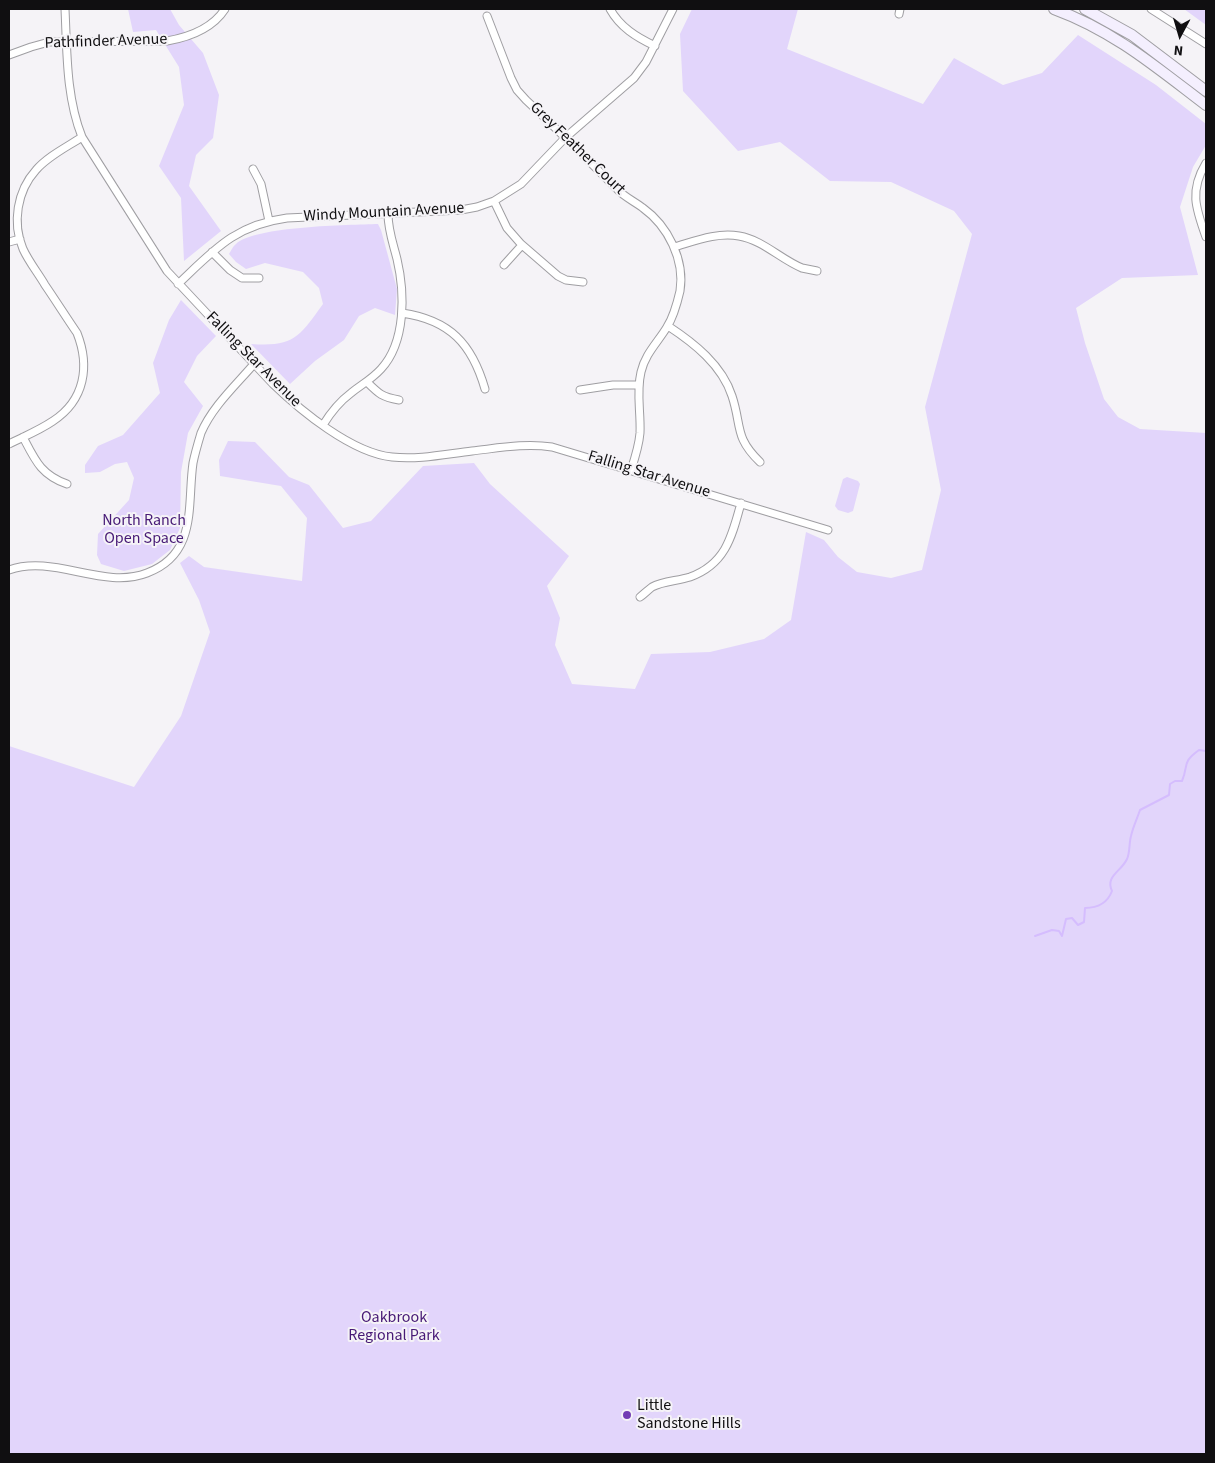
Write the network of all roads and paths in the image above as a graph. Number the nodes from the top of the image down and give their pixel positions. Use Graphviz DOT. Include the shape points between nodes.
graph roads {
  1 [pos="65,9"];
  2 [pos="225,9"];
  3 [pos="610,9"];
  4 [pos="673,9"];
  5 [pos="1054,9"];
  6 [pos="1085,9"];
  7 [pos="1151,9"];
  8 [pos="487,16"];
  9 [pos="67,41"];
  10 [pos="1206,44"];
  11 [pos="655,46"];
  12 [pos="9,55"];
  13 [pos="1206,91"];
  14 [pos="1206,105"];
  15 [pos="82,137"];
  16 [pos="566,138"];
  17 [pos="1206,163"];
  18 [pos="253,169"];
  19 [pos="494,201"];
  20 [pos="388,214"];
  21 [pos="269,220"];
  22 [pos="1206,237"];
  23 [pos="20,239"];
  24 [pos="9,242"];
  25 [pos="522,246"];
  26 [pos="674,247"];
  27 [pos="212,252"];
  28 [pos="504,266"];
  29 [pos="817,271"];
  30 [pos="259,278"];
  31 [pos="583,282"];
  32 [pos="178,284"];
  33 [pos="402,313"];
  34 [pos="668,326"];
  35 [pos="254,364"];
  36 [pos="367,382"];
  37 [pos="638,385"];
  38 [pos="485,389"];
  39 [pos="580,390"];
  40 [pos="399,400"];
  41 [pos="323,425"];
  42 [pos="24,437"];
  43 [pos="9,444"];
  44 [pos="760,462"];
  45 [pos="631,470"];
  46 [pos="67,484"];
  47 [pos="741,503"];
  48 [pos="828,530"];
  49 [pos="9,570"];
  50 [pos="640,596"];
  1 -- 9 [label="street, Falling Star Avenue"];
  2 -- 9 [label="street, Pathfinder Avenue" via="211,24 184,38 167,41"];
  3 -- 11 [label="street" via="631,34"];
  4 -- 11 [label="street, Windy Mountain Avenue"];
  5 -- 14 [label="main road" via="1127,45"];
  6 -- 13 [label="main road" via="1132,35"];
  7 -- 10 [label="street"];
  8 -- 16 [label="street, Grey Feather Court" via="517,90"];
  9 -- 12 [label="street, Pathfinder Avenue" via="41,44"];
  9 -- 15 [label="street, Falling Star Avenue" via="71,104"];
  11 -- 16 [label="street, Windy Mountain Avenue" via="634,78"];
  15 -- 23 [label="street" via="44,162 28,180 18,207"];
  15 -- 32 [label="street, Falling Star Avenue"];
  16 -- 19 [label="street, Windy Mountain Avenue" via="521,184"];
  16 -- 26 [label="street, Grey Feather Court" via="617,190 655,218"];
  17 -- 22 [label="street" via="1198,179 1195,197"];
  18 -- 21 [label="street" via="261,184"];
  19 -- 20 [label="street, Windy Mountain Avenue" via="461,210"];
  19 -- 25 [label="street"];
  20 -- 21 [label="street, Windy Mountain Avenue"];
  20 -- 33 [label="street" via="389,234 399,269"];
  21 -- 27 [label="street, Windy Mountain Avenue" via="237,233"];
  23 -- 24 [label="street"];
  23 -- 42 [label="street" via="27,257 77,333 84,362 81,385 69,407 52,422"];
  25 -- 28 [label="street"];
  25 -- 31 [label="street" via="558,276"];
  26 -- 29 [label="street" via="705,238 739,236 757,242 802,268"];
  26 -- 34 [label="street, Grey Feather Court" via="680,267 680,288"];
  27 -- 30 [label="street" via="242,278"];
  27 -- 32 [label="street, Windy Mountain Avenue"];
  32 -- 35 [label="street, Falling Star Avenue"];
  33 -- 36 [label="street" via="396,346 381,369"];
  33 -- 38 [label="street" via="432,320 456,336 474,357"];
  34 -- 37 [label="street, Grey Feather Court" via="647,356"];
  34 -- 44 [label="street" via="692,343 722,374 732,397 742,438"];
  35 -- 41 [label="street, Falling Star Avenue" via="284,395"];
  35 -- 49 [label="street" via="217,407 202,431 193,463 188,528 179,548 165,563 147,573 124,578 41,565"];
  36 -- 40 [label="street" via="385,398"];
  36 -- 41 [label="street" via="341,401"];
  37 -- 39 [label="street"];
  37 -- 45 [label="street, Grey Feather Court" via="640,433"];
  41 -- 45 [label="street, Falling Star Avenue" via="356,446 390,457 414,458 540,445"];
  42 -- 43 [label="street"];
  42 -- 46 [label="street" via="34,459 44,470 53,479"];
  45 -- 47 [label="street, Falling Star Avenue"];
  47 -- 48 [label="street, Falling Star Avenue"];
  47 -- 50 [label="street" via="730,541 712,565 690,577 654,586"];
}
